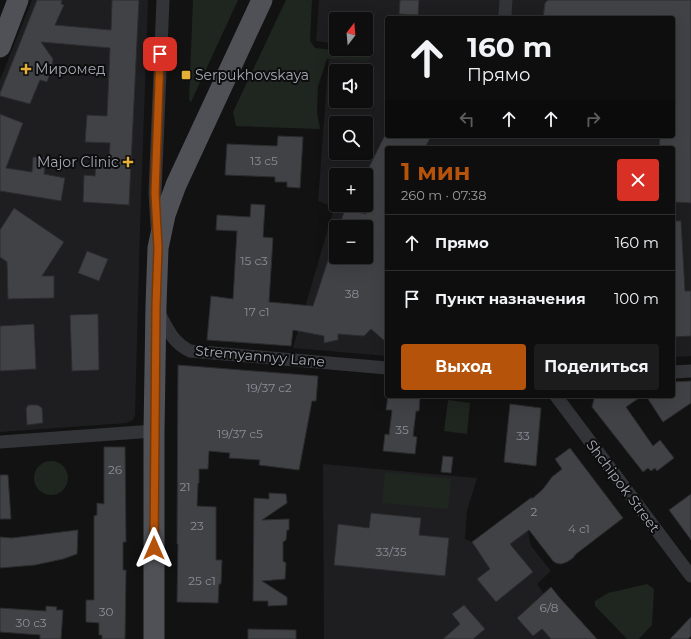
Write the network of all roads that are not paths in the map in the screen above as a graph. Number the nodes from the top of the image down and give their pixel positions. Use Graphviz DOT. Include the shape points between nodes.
graph roads {
  1 [pos="18,0"];
  2 [pos="163,0"];
  3 [pos="262,0"];
  4 [pos="506,0"];
  5 [pos="505,15"];
  6 [pos="0,46"];
  7 [pos="158,248"];
  8 [pos="156,306"];
  9 [pos="385,368"];
  10 [pos="691,371"];
  11 [pos="675,372"];
  12 [pos="558,398"];
  13 [pos="154,431"];
  14 [pos="0,442"];
  15 [pos="691,576"];
  16 [pos="154,639"];
  1 -- 6 [label="main road"];
  2 -- 7 [label="street" via="155,193"];
  3 -- 7 [label="main road" via="176,185 165,215"];
  4 -- 5 [label="street"];
  7 -- 8 [label="main road"];
  8 -- 9 [label="street, Stremyannyy Lane" via="170,334 181,346 190,351"];
  8 -- 13 [label="main road"];
  10 -- 11 [label="street"];
  12 -- 15 [label="street, Shchipok Street"];
  13 -- 14 [label="street"];
  13 -- 16 [label="main road"];
}
